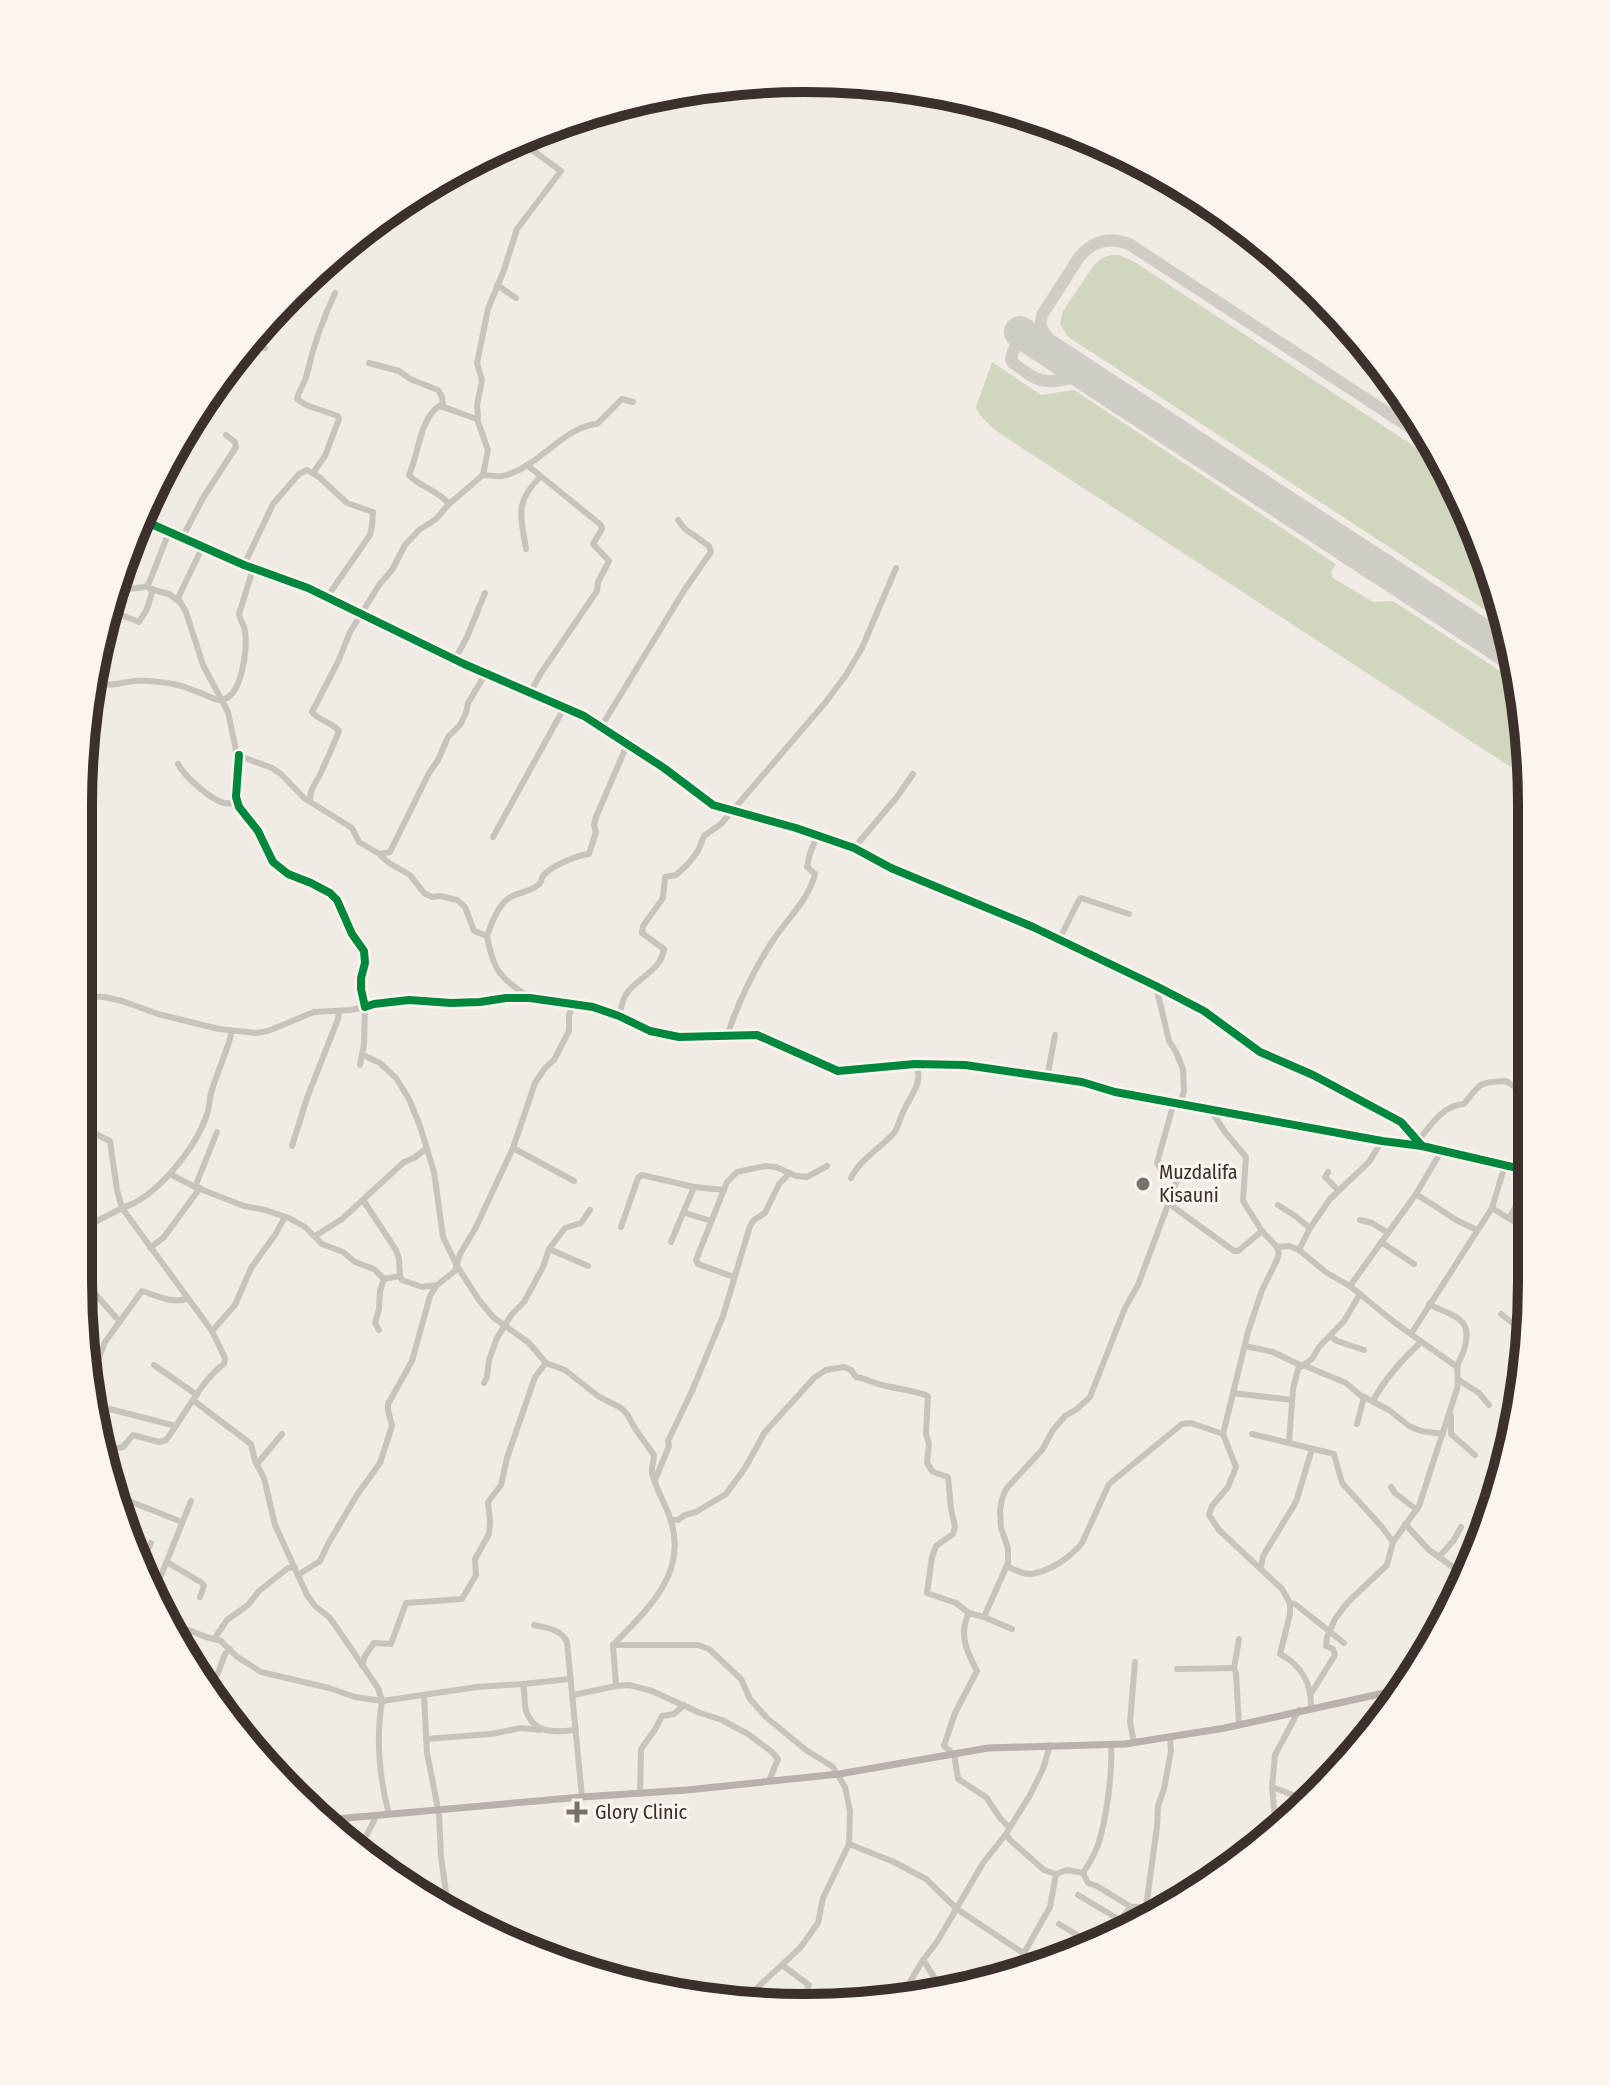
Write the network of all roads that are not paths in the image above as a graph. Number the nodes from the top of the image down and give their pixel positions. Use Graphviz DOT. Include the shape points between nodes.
graph roads {
  1 [pos="529,148"];
  2 [pos="497,285"];
  3 [pos="335,293"];
  4 [pos="516,298"];
  5 [pos="261,345"];
  6 [pos="265,348"];
  7 [pos="369,363"];
  8 [pos="633,402"];
  9 [pos="443,407"];
  10 [pos="477,419"];
  11 [pos="226,435"];
  12 [pos="527,465"];
  13 [pos="313,473"];
  14 [pos="483,475"];
  15 [pos="540,477"];
  16 [pos="449,504"];
  17 [pos="678,520"];
  18 [pos="150,524"];
  19 [pos="169,532"];
  20 [pos="182,538"];
  21 [pos="202,548"];
  22 [pos="526,549"];
  23 [pos="244,565"];
  24 [pos="896,568"];
  25 [pos="253,569"];
  26 [pos="149,588"];
  27 [pos="126,590"];
  28 [pos="485,593"];
  29 [pos="327,597"];
  30 [pos="180,602"];
  31 [pos="118,614"];
  32 [pos="362,614"];
  33 [pos="455,659"];
  34 [pos="486,673"];
  35 [pos="103,685"];
  36 [pos="530,693"];
  37 [pos="221,700"];
  38 [pos="564,708"];
  39 [pos="601,727"];
  40 [pos="627,745"];
  41 [pos="239,755"];
  42 [pos="178,764"];
  43 [pos="913,774"];
  44 [pos="310,801"];
  45 [pos="238,804"];
  46 [pos="733,810"];
  47 [pos="817,836"];
  48 [pos="493,837"];
  49 [pos="854,848"];
  50 [pos="380,855"];
  51 [pos="1129,914"];
  52 [pos="487,936"];
  53 [pos="1059,940"];
  54 [pos="1156,986"];
  55 [pos="92,997"];
  56 [pos="530,998"];
  57 [pos="574,1005"];
  58 [pos="365,1007"];
  59 [pos="339,1011"];
  60 [pos="619,1016"];
  61 [pos="232,1031"];
  62 [pos="1055,1035"];
  63 [pos="727,1036"];
  64 [pos="363,1055"];
  65 [pos="915,1064"];
  66 [pos="360,1065"];
  67 [pos="1047,1078"];
  68 [pos="1518,1089"];
  69 [pos="1177,1103"];
  70 [pos="1210,1109"];
  71 [pos="92,1132"];
  72 [pos="217,1132"];
  73 [pos="1382,1141"];
  74 [pos="1420,1144"];
  75 [pos="292,1146"];
  76 [pos="427,1148"];
  77 [pos="513,1148"];
  78 [pos="1442,1150"];
  79 [pos="1505,1165"];
  80 [pos="827,1166"];
  81 [pos="1518,1168"];
  82 [pos="1328,1172"];
  83 [pos="790,1173"];
  84 [pos="170,1174"];
  85 [pos="851,1178"];
  86 [pos="574,1181"];
  87 [pos="694,1187"];
  88 [pos="198,1188"];
  89 [pos="724,1190"];
  90 [pos="1339,1191"];
  91 [pos="1416,1194"];
  92 [pos="363,1200"];
  93 [pos="1518,1202"];
  94 [pos="1168,1203"];
  95 [pos="1278,1205"];
  96 [pos="122,1208"];
  97 [pos="1492,1208"];
  98 [pos="590,1210"];
  99 [pos="685,1213"];
  100 [pos="285,1217"];
  101 [pos="1510,1217"];
  102 [pos="1360,1220"];
  103 [pos="711,1221"];
  104 [pos="1518,1223"];
  105 [pos="92,1224"];
  106 [pos="621,1227"];
  107 [pos="1310,1228"];
  108 [pos="1477,1230"];
  109 [pos="1262,1231"];
  110 [pos="1388,1233"];
  111 [pos="315,1236"];
  112 [pos="671,1242"];
  113 [pos="1381,1242"];
  114 [pos="1277,1247"];
  115 [pos="150,1248"];
  116 [pos="549,1249"];
  117 [pos="1299,1250"];
  118 [pos="1414,1264"];
  119 [pos="457,1266"];
  120 [pos="588,1266"];
  121 [pos="400,1276"];
  122 [pos="734,1277"];
  123 [pos="384,1279"];
  124 [pos="437,1285"];
  125 [pos="1350,1286"];
  126 [pos="92,1291"];
  127 [pos="1360,1294"];
  128 [pos="188,1298"];
  129 [pos="1429,1304"];
  130 [pos="1501,1314"];
  131 [pos="120,1322"];
  132 [pos="504,1324"];
  133 [pos="1516,1326"];
  134 [pos="379,1330"];
  135 [pos="212,1331"];
  136 [pos="1411,1334"];
  137 [pos="1330,1336"];
  138 [pos="1421,1342"];
  139 [pos="1245,1346"];
  140 [pos="1364,1350"];
  141 [pos="97,1363"];
  142 [pos="546,1363"];
  143 [pos="154,1365"];
  144 [pos="1302,1366"];
  145 [pos="1457,1367"];
  146 [pos="1459,1380"];
  147 [pos="484,1383"];
  148 [pos="1233,1393"];
  149 [pos="1364,1397"];
  150 [pos="195,1398"];
  151 [pos="1292,1400"];
  152 [pos="1373,1401"];
  153 [pos="1489,1405"];
  154 [pos="104,1408"];
  155 [pos="1450,1413"];
  156 [pos="1357,1424"];
  157 [pos="176,1426"];
  158 [pos="282,1434"];
  159 [pos="1223,1434"];
  160 [pos="1252,1434"];
  161 [pos="1443,1434"];
  162 [pos="1289,1443"];
  163 [pos="112,1449"];
  164 [pos="1312,1449"];
  165 [pos="1475,1455"];
  166 [pos="257,1464"];
  167 [pos="655,1480"];
  168 [pos="1391,1487"];
  169 [pos="127,1500"];
  170 [pos="191,1501"];
  171 [pos="1417,1510"];
  172 [pos="671,1520"];
  173 [pos="182,1522"];
  174 [pos="1405,1524"];
  175 [pos="1461,1527"];
  176 [pos="1393,1542"];
  177 [pos="151,1543"];
  178 [pos="146,1553"];
  179 [pos="1439,1557"];
  180 [pos="167,1562"];
  181 [pos="1007,1566"];
  182 [pos="295,1567"];
  183 [pos="1261,1567"];
  184 [pos="1457,1570"];
  185 [pos="298,1575"];
  186 [pos="159,1582"];
  187 [pos="200,1597"];
  188 [pos="1290,1603"];
  189 [pos="969,1613"];
  190 [pos="984,1617"];
  191 [pos="534,1625"];
  192 [pos="182,1627"];
  193 [pos="1012,1629"];
  194 [pos="1329,1631"];
  195 [pos="214,1639"];
  196 [pos="1239,1639"];
  197 [pos="1344,1643"];
  198 [pos="613,1645"];
  199 [pos="230,1649"];
  200 [pos="1135,1662"];
  201 [pos="362,1666"];
  202 [pos="1234,1668"];
  203 [pos="1177,1669"];
  204 [pos="214,1679"];
  205 [pos="570,1679"];
  206 [pos="523,1684"];
  207 [pos="616,1686"];
  208 [pos="1312,1692"];
  209 [pos="1387,1692"];
  210 [pos="424,1695"];
  211 [pos="573,1695"];
  212 [pos="382,1701"];
  213 [pos="684,1705"];
  214 [pos="1311,1708"];
  215 [pos="1299,1710"];
  216 [pos="1239,1725"];
  217 [pos="540,1730"];
  218 [pos="576,1730"];
  219 [pos="1170,1737"];
  220 [pos="426,1739"];
  221 [pos="1134,1743"];
  222 [pos="1050,1745"];
  223 [pos="1111,1745"];
  224 [pos="950,1755"];
  225 [pos="839,1774"];
  226 [pos="769,1781"];
  227 [pos="1272,1787"];
  228 [pos="640,1794"];
  229 [pos="582,1797"];
  230 [pos="1296,1797"];
  231 [pos="438,1811"];
  232 [pos="389,1814"];
  233 [pos="377,1815"];
  234 [pos="1275,1817"];
  235 [pos="337,1819"];
  236 [pos="1008,1830"];
  237 [pos="364,1841"];
  238 [pos="849,1844"];
  239 [pos="1083,1873"];
  240 [pos="1056,1874"];
  241 [pos="1078,1895"];
  242 [pos="447,1897"];
  243 [pos="1131,1907"];
  244 [pos="1145,1907"];
  245 [pos="1146,1907"];
  246 [pos="957,1909"];
  247 [pos="1120,1920"];
  248 [pos="1059,1924"];
  249 [pos="1083,1938"];
  250 [pos="1024,1953"];
  251 [pos="1030,1957"];
  252 [pos="923,1960"];
  253 [pos="782,1965"];
  254 [pos="937,1981"];
  255 [pos="907,1986"];
  256 [pos="753,1992"];
  257 [pos="805,1994"];
  1 -- 2 [label="street" via="561,171 517,229"];
  2 -- 4 [label="street"];
  2 -- 10 [label="street" via="477,363 482,380"];
  3 -- 13 [label="street" via="297,399 339,419"];
  5 -- 6 [label="street"];
  7 -- 9 [label="street" via="438,390"];
  8 -- 12 [label="street" via="622,399"];
  9 -- 10 [label="street"];
  9 -- 16 [label="street" via="431,413 409,475"];
  10 -- 14 [label="street" via="488,450"];
  11 -- 20 [label="street" via="236,447"];
  12 -- 14 [label="street" via="502,476"];
  12 -- 15 [label="street"];
  13 -- 23 [label="street" via="299,474 273,504"];
  13 -- 29 [label="street" via="347,503 373,512 370,535"];
  14 -- 16 [label="street"];
  15 -- 22 [label="street" via="522,500"];
  15 -- 36 [label="street" via="601,525 593,544 609,563 597,591"];
  16 -- 32 [label="street" via="405,545"];
  17 -- 39 [label="street" via="711,552"];
  18 -- 19 [label="street"];
  19 -- 20 [label="street"];
  19 -- 26 [label="street"];
  20 -- 21 [label="street"];
  21 -- 23 [label="street"];
  21 -- 30 [label="street"];
  23 -- 25 [label="street"];
  24 -- 46 [label="street" via="846,675"];
  25 -- 29 [label="street"];
  25 -- 37 [label="street" via="239,614 246,633 242,675"];
  26 -- 27 [label="street"];
  26 -- 30 [label="street"];
  26 -- 31 [label="street" via="147,609 139,622"];
  28 -- 33 [label="street"];
  29 -- 32 [label="street"];
  30 -- 37 [label="street"];
  32 -- 33 [label="street"];
  32 -- 44 [label="street" via="312,712 339,731"];
  33 -- 34 [label="street"];
  34 -- 36 [label="street"];
  34 -- 50 [label="street" via="390,852"];
  35 -- 37 [label="street" via="171,683"];
  36 -- 38 [label="street"];
  37 -- 41 [label="street"];
  38 -- 39 [label="street"];
  38 -- 48 [label="street"];
  39 -- 40 [label="street"];
  40 -- 46 [label="street" via="713,805"];
  40 -- 52 [label="street" via="596,817 589,854 546,872 532,889 509,898"];
  41 -- 44 [label="street" via="272,768"];
  41 -- 45 [label="street"];
  42 -- 45 [label="street" via="211,797"];
  43 -- 49 [label="street"];
  44 -- 50 [label="street" via="342,820 359,842"];
  45 -- 58 [label="street" via="273,862 337,900 364,951"];
  46 -- 47 [label="street"];
  46 -- 60 [label="street" via="704,836 688,864 665,877 663,898 642,933 664,949 663,956 625,996"];
  47 -- 49 [label="street"];
  47 -- 63 [label="street" via="807,867 815,874 813,881 760,964"];
  49 -- 53 [label="street"];
  50 -- 52 [label="street" via="410,875 424,893 457,900 474,931"];
  51 -- 53 [label="street" via="1081,898"];
  52 -- 56 [label="street" via="492,961 509,985"];
  53 -- 54 [label="street"];
  54 -- 69 [label="street" via="1169,1041 1183,1069 1184,1091"];
  54 -- 74 [label="street" via="1204,1011 1260,1052 1401,1122"];
  55 -- 61 [label="street"];
  56 -- 57 [label="street"];
  56 -- 58 [label="street"];
  57 -- 60 [label="street"];
  57 -- 77 [label="street" via="569,1031 535,1083"];
  58 -- 59 [label="street"];
  58 -- 64 [label="street"];
  59 -- 61 [label="street" via="314,1012 268,1031"];
  59 -- 75 [label="street"];
  60 -- 63 [label="street" via="679,1037"];
  61 -- 84 [label="street" via="208,1112"];
  62 -- 67 [label="street"];
  63 -- 65 [label="street" via="757,1035 838,1071"];
  64 -- 66 [label="street"];
  64 -- 76 [label="street" via="396,1078"];
  65 -- 67 [label="street" via="965,1065"];
  65 -- 85 [label="street" via="915,1091 897,1130 855,1168"];
  67 -- 69 [label="street"];
  68 -- 74 [label="street" via="1506,1081 1480,1085 1464,1104 1446,1109"];
  69 -- 70 [label="street"];
  69 -- 94 [label="street" via="1157,1163 1176,1179"];
  70 -- 73 [label="street"];
  70 -- 109 [label="street" via="1246,1157 1243,1201"];
  71 -- 96 [label="street" via="110,1141"];
  72 -- 88 [label="street"];
  73 -- 74 [label="street"];
  73 -- 90 [label="street"];
  74 -- 78 [label="street"];
  76 -- 92 [label="street"];
  76 -- 119 [label="street" via="443,1237"];
  77 -- 86 [label="street"];
  77 -- 119 [label="street"];
  78 -- 79 [label="street"];
  78 -- 91 [label="street"];
  79 -- 81 [label="street"];
  79 -- 97 [label="street"];
  80 -- 83 [label="street" via="807,1177"];
  82 -- 90 [label="street" via="1326,1179"];
  83 -- 89 [label="street" via="776,1167 747,1169 737,1172"];
  83 -- 122 [label="street" via="765,1213 754,1220"];
  84 -- 88 [label="street"];
  84 -- 96 [label="street" via="135,1204"];
  87 -- 89 [label="street"];
  87 -- 99 [label="street"];
  87 -- 106 [label="street" via="642,1175"];
  88 -- 100 [label="street"];
  88 -- 115 [label="street" via="171,1229"];
  89 -- 103 [label="street"];
  90 -- 107 [label="street"];
  91 -- 108 [label="street"];
  91 -- 110 [label="street"];
  92 -- 111 [label="street"];
  92 -- 121 [label="street" via="396,1250"];
  93 -- 101 [label="street"];
  94 -- 109 [label="street" via="1234,1251"];
  94 -- 181 [label="street" via="1090,1397 1065,1416 1006,1489 1000,1510"];
  95 -- 107 [label="street"];
  96 -- 105 [label="street"];
  96 -- 115 [label="street"];
  97 -- 101 [label="street"];
  97 -- 108 [label="street"];
  98 -- 116 [label="street" via="581,1223 565,1228"];
  99 -- 103 [label="street"];
  99 -- 112 [label="street"];
  100 -- 111 [label="street"];
  100 -- 135 [label="street" via="251,1268 235,1305"];
  101 -- 104 [label="street"];
  102 -- 110 [label="street"];
  103 -- 122 [label="street" via="696,1260"];
  107 -- 117 [label="street"];
  108 -- 129 [label="street"];
  109 -- 114 [label="street"];
  110 -- 113 [label="street"];
  111 -- 123 [label="street"];
  113 -- 118 [label="street"];
  113 -- 125 [label="street"];
  114 -- 117 [label="street"];
  114 -- 139 [label="street"];
  115 -- 128 [label="street"];
  116 -- 120 [label="street"];
  116 -- 132 [label="street" via="524,1302"];
  117 -- 125 [label="street"];
  119 -- 124 [label="street"];
  119 -- 132 [label="street" via="479,1300"];
  121 -- 123 [label="street"];
  121 -- 124 [label="street" via="422,1287"];
  122 -- 167 [label="street"];
  123 -- 134 [label="street" via="375,1323"];
  124 -- 185 [label="street" via="412,1361 388,1404 392,1426 380,1463 324,1556"];
  125 -- 127 [label="street"];
  126 -- 131 [label="street"];
  127 -- 136 [label="street"];
  127 -- 137 [label="street"];
  128 -- 131 [label="street" via="143,1291"];
  128 -- 135 [label="street"];
  129 -- 136 [label="street"];
  129 -- 145 [label="street" via="1466,1325"];
  130 -- 133 [label="street"];
  131 -- 141 [label="street"];
  132 -- 142 [label="street"];
  132 -- 147 [label="street"];
  135 -- 150 [label="street" via="224,1364"];
  136 -- 138 [label="street"];
  137 -- 140 [label="street"];
  137 -- 144 [label="street"];
  138 -- 145 [label="street"];
  138 -- 152 [label="street"];
  139 -- 144 [label="street"];
  139 -- 148 [label="street"];
  142 -- 167 [label="street" via="565,1370 627,1414 654,1455"];
  142 -- 201 [label="street" via="535,1377 501,1485 488,1502 489,1534 475,1559 477,1571 466,1594 462,1599 406,1603 391,1644 374,1643"];
  143 -- 150 [label="street"];
  144 -- 149 [label="street" via="1346,1383"];
  144 -- 151 [label="street"];
  145 -- 146 [label="street"];
  146 -- 153 [label="street"];
  146 -- 155 [label="street"];
  148 -- 151 [label="street"];
  148 -- 159 [label="street"];
  149 -- 152 [label="street"];
  149 -- 156 [label="street"];
  150 -- 157 [label="street"];
  150 -- 166 [label="street" via="251,1444"];
  151 -- 162 [label="street"];
  152 -- 161 [label="street" via="1409,1426"];
  154 -- 157 [label="street"];
  155 -- 161 [label="street"];
  155 -- 165 [label="street" via="1451,1434"];
  157 -- 163 [label="street" via="163,1442 133,1435 123,1447"];
  158 -- 166 [label="street"];
  159 -- 181 [label="street" via="1182,1424 1109,1484 1075,1552 1030,1574"];
  159 -- 183 [label="street" via="1236,1467 1209,1515"];
  160 -- 162 [label="street"];
  161 -- 171 [label="street"];
  162 -- 164 [label="street"];
  164 -- 176 [label="street" via="1335,1455 1342,1483"];
  164 -- 183 [label="street" via="1296,1502"];
  166 -- 182 [label="street" via="275,1525"];
  167 -- 172 [label="street"];
  168 -- 171 [label="street"];
  169 -- 173 [label="street"];
  170 -- 173 [label="street"];
  171 -- 174 [label="street"];
  172 -- 189 [label="street" via="726,1494 765,1432 814,1378 844,1367 856,1377 928,1396 927,1463 933,1472 948,1477 955,1527 936,1546 927,1593"];
  172 -- 198 [label="street" via="675,1561 663,1587"];
  173 -- 180 [label="street"];
  174 -- 176 [label="street"];
  174 -- 179 [label="street"];
  175 -- 179 [label="street"];
  176 -- 194 [label="street" via="1387,1565 1348,1602"];
  177 -- 178 [label="street"];
  179 -- 184 [label="street"];
  180 -- 186 [label="street"];
  180 -- 187 [label="street" via="202,1583"];
  181 -- 190 [label="street"];
  182 -- 185 [label="street"];
  182 -- 195 [label="street" via="259,1591"];
  183 -- 188 [label="street"];
  185 -- 201 [label="street" via="307,1595"];
  188 -- 194 [label="street"];
  188 -- 208 [label="street" via="1280,1654 1298,1667"];
  189 -- 190 [label="street"];
  189 -- 224 [label="street" via="964,1644 977,1671 944,1746"];
  190 -- 193 [label="street"];
  191 -- 205 [label="street" via="564,1634"];
  192 -- 195 [label="street"];
  194 -- 197 [label="street"];
  194 -- 208 [label="street" via="1326,1646 1335,1655"];
  195 -- 199 [label="street"];
  196 -- 202 [label="street"];
  198 -- 207 [label="street"];
  198 -- 225 [label="street" via="709,1649 741,1679 767,1718"];
  199 -- 204 [label="street"];
  199 -- 212 [label="street" via="261,1672"];
  200 -- 221 [label="street" via="1130,1722"];
  201 -- 212 [label="street"];
  202 -- 203 [label="street"];
  202 -- 216 [label="street"];
  205 -- 206 [label="street"];
  205 -- 211 [label="street"];
  206 -- 210 [label="street"];
  206 -- 217 [label="street" via="526,1710"];
  207 -- 211 [label="street"];
  207 -- 213 [label="street" via="652,1691"];
  208 -- 214 [label="street"];
  209 -- 214 [label="main road"];
  210 -- 212 [label="street"];
  210 -- 220 [label="street"];
  211 -- 218 [label="street"];
  212 -- 232 [label="street" via="380,1762"];
  213 -- 226 [label="street" via="742,1730 772,1752 778,1759"];
  213 -- 228 [label="street" via="662,1716 643,1744"];
  214 -- 215 [label="main road"];
  215 -- 216 [label="main road"];
  215 -- 227 [label="street" via="1275,1755"];
  216 -- 219 [label="main road"];
  217 -- 218 [label="street"];
  217 -- 220 [label="street"];
  218 -- 229 [label="street"];
  219 -- 221 [label="main road"];
  219 -- 245 [label="street"];
  220 -- 231 [label="street"];
  221 -- 223 [label="main road"];
  222 -- 223 [label="main road"];
  222 -- 224 [label="main road"];
  222 -- 236 [label="street"];
  223 -- 239 [label="street" via="1102,1828"];
  224 -- 225 [label="main road"];
  224 -- 236 [label="street" via="958,1779 986,1797"];
  225 -- 226 [label="main road"];
  225 -- 238 [label="street" via="850,1811"];
  226 -- 228 [label="main road"];
  227 -- 230 [label="street"];
  227 -- 234 [label="street"];
  228 -- 229 [label="main road"];
  229 -- 231 [label="main road"];
  231 -- 232 [label="main road"];
  231 -- 242 [label="street"];
  232 -- 233 [label="main road"];
  233 -- 235 [label="main road"];
  233 -- 237 [label="street"];
  236 -- 240 [label="street" via="1010,1840"];
  236 -- 246 [label="street"];
  238 -- 246 [label="street" via="926,1879"];
  238 -- 253 [label="street" via="823,1898 818,1923"];
  239 -- 240 [label="street"];
  239 -- 243 [label="street" via="1088,1883"];
  240 -- 250 [label="street" via="1050,1907"];
  241 -- 247 [label="street"];
  243 -- 244 [label="street"];
  243 -- 247 [label="street"];
  246 -- 250 [label="street"];
  246 -- 252 [label="street"];
  248 -- 249 [label="street"];
  250 -- 251 [label="street"];
  252 -- 254 [label="street"];
  252 -- 255 [label="street"];
  253 -- 256 [label="street"];
  253 -- 257 [label="street" via="809,1985"];
}
